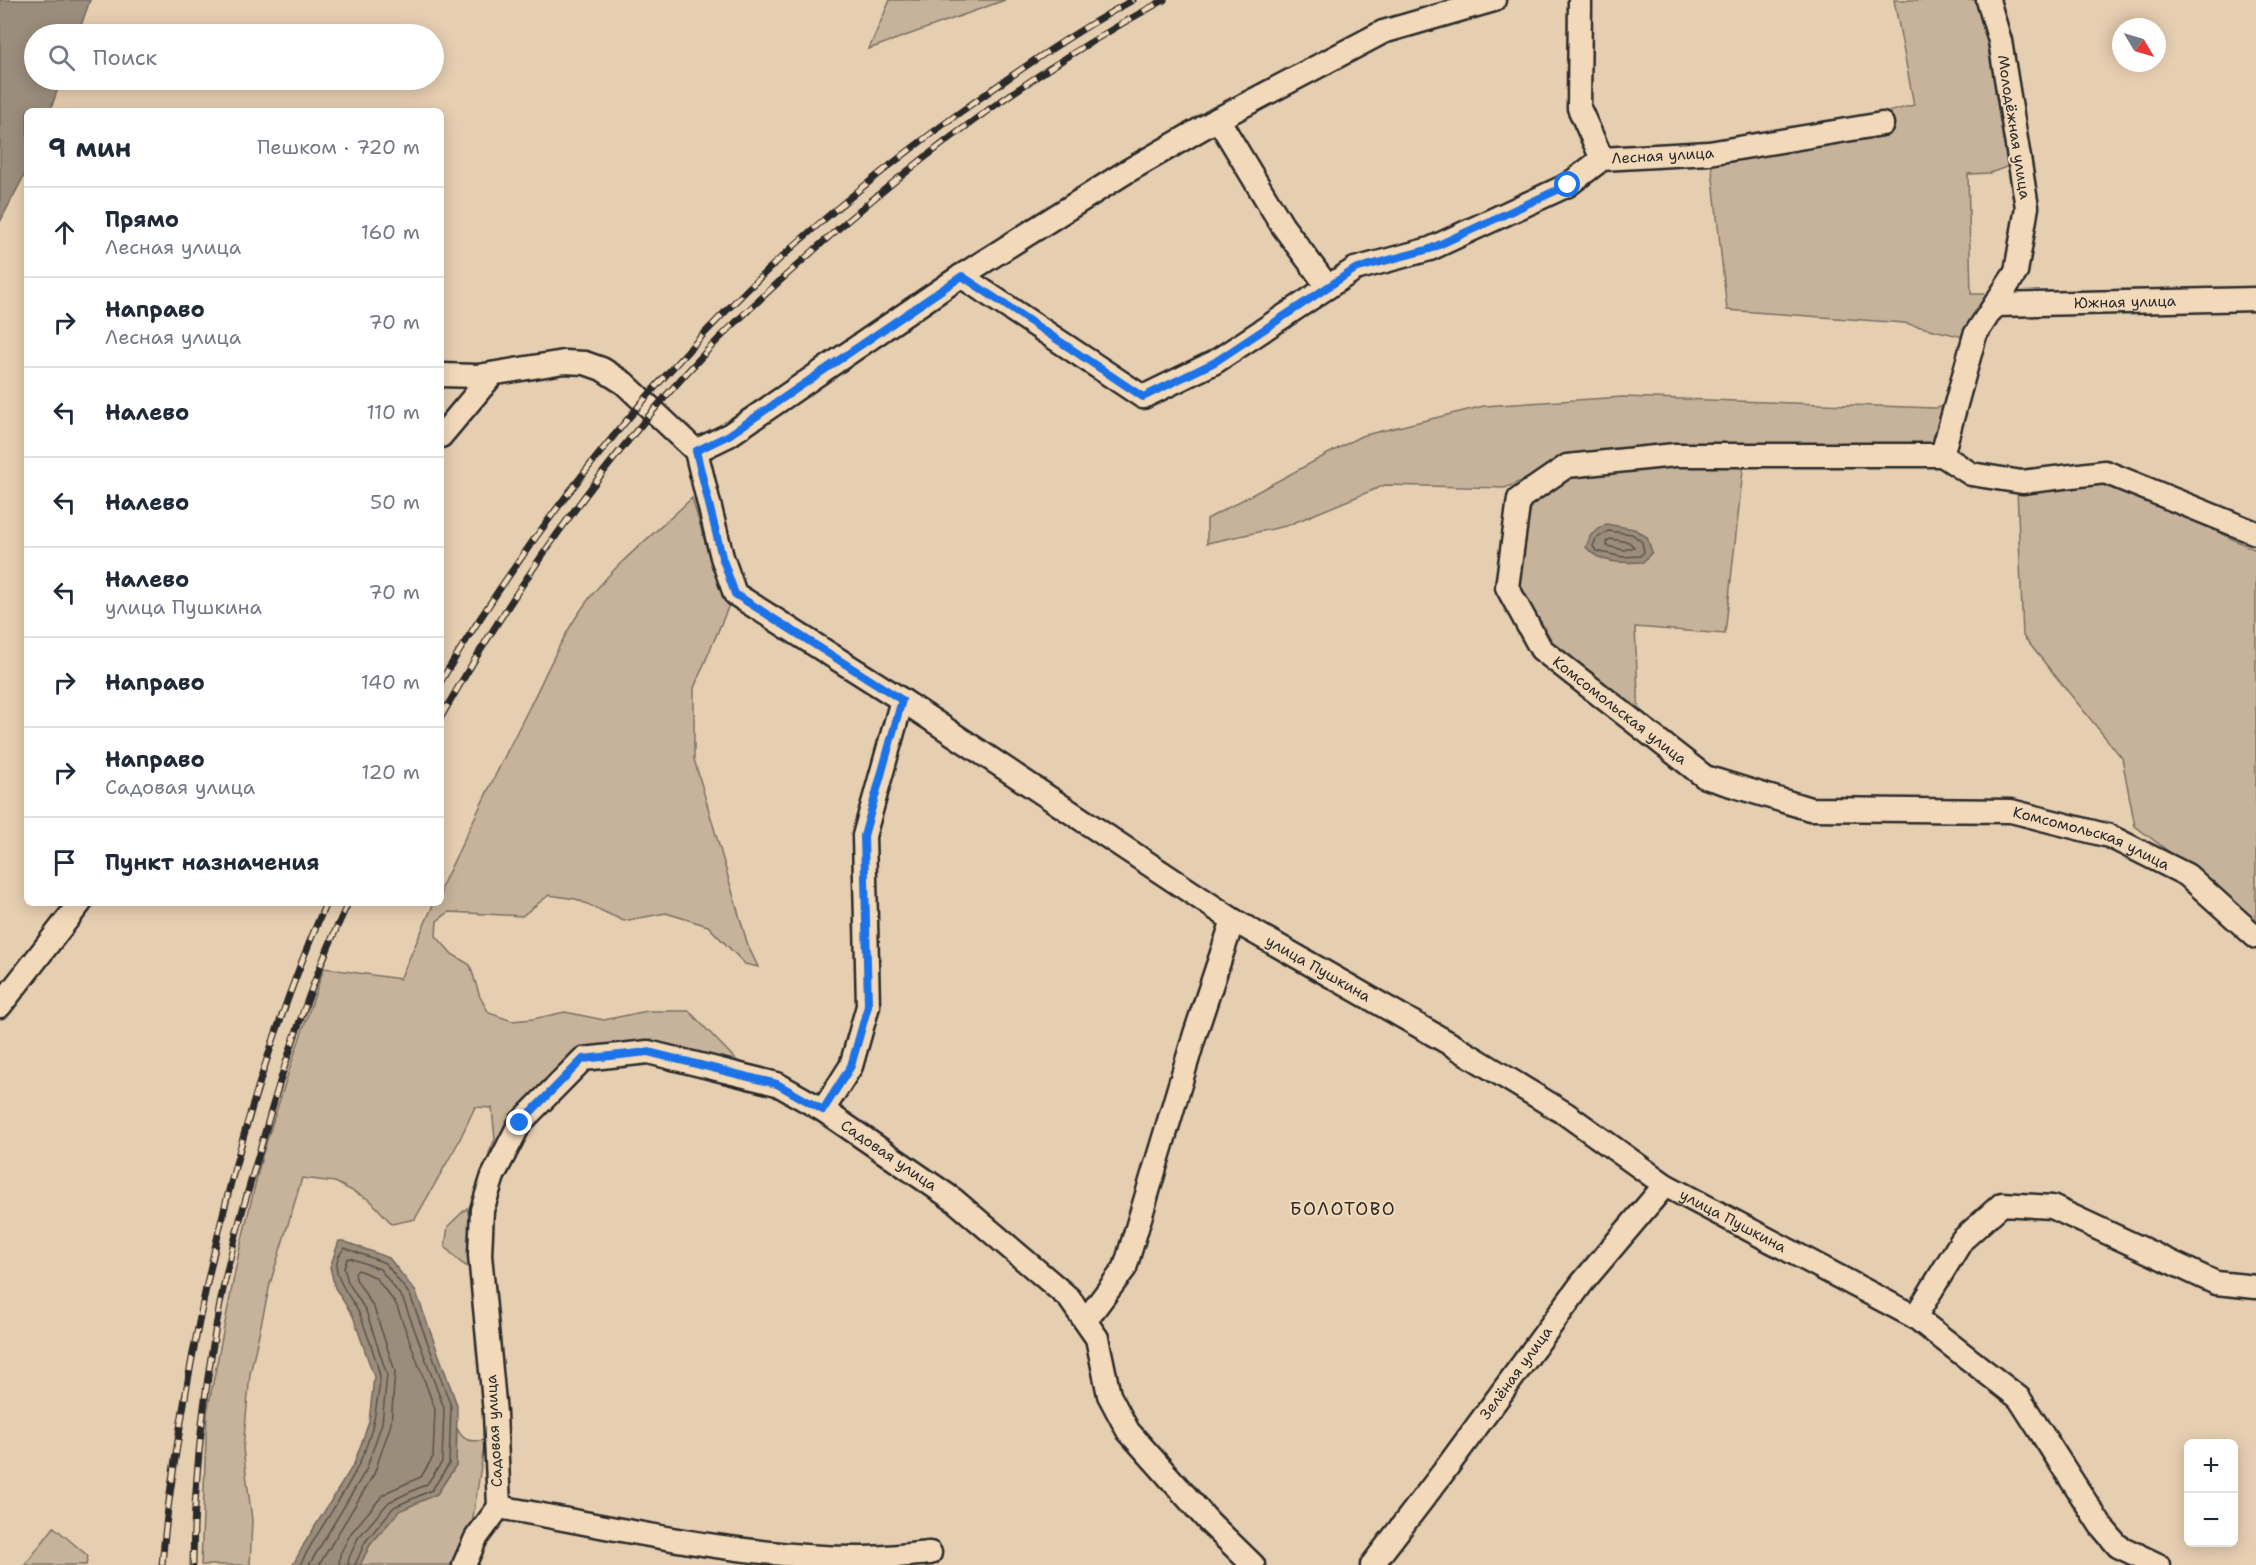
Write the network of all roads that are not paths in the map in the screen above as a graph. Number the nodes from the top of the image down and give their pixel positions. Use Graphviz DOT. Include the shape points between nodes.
graph roads {
  1 [pos="1494,0"];
  2 [pos="1580,0"];
  3 [pos="1988,0"];
  4 [pos="1218,118"];
  5 [pos="1882,124"];
  6 [pos="1602,159"];
  7 [pos="962,276"];
  8 [pos="1328,287"];
  9 [pos="2256,299"];
  10 [pos="1995,305"];
  11 [pos="493,374"];
  12 [pos="444,375"];
  13 [pos="444,432"];
  14 [pos="696,451"];
  15 [pos="1942,455"];
  16 [pos="2256,533"];
  17 [pos="902,700"];
  18 [pos="78,906"];
  19 [pos="1233,920"];
  20 [pos="2256,937"];
  21 [pos="0,1006"];
  22 [pos="823,1110"];
  23 [pos="1665,1185"];
  24 [pos="2256,1287"];
  25 [pos="1915,1317"];
  26 [pos="1086,1320"];
  27 [pos="498,1506"];
  28 [pos="930,1553"];
  29 [pos="464,1565"];
  30 [pos="1253,1565"];
  31 [pos="1372,1565"];
  32 [pos="2158,1565"];
  1 -- 4 [label="street" via="1383,32"];
  2 -- 6 [label="street" via="1579,108"];
  3 -- 10 [label="street, Молодёжная улица" via="2000,41 2027,207 2016,273"];
  4 -- 7 [label="street"];
  4 -- 8 [label="street" via="1282,225"];
  5 -- 6 [label="street, Лесная улица" via="1708,153"];
  6 -- 8 [label="street, Лесная улица" via="1568,185 1430,249 1355,269"];
  7 -- 8 [label="street, Лесная улица" via="1143,397 1215,362"];
  7 -- 14 [label="street" via="729,435"];
  9 -- 10 [label="street, Южная улица"];
  10 -- 15 [label="street, Молодёжная улица" via="1975,335"];
  11 -- 12 [label="street"];
  11 -- 13 [label="street"];
  11 -- 14 [label="street" via="564,362 602,369 624,382"];
  14 -- 17 [label="street, улица Пушкина" via="735,594"];
  15 -- 16 [label="street" via="1971,474 2022,482 2105,472"];
  15 -- 20 [label="street, Комсомольская улица" via="1675,455 1567,466 1519,499 1507,587 1541,649 1705,777 1810,809 2011,811 2109,836 2187,875"];
  17 -- 19 [label="street, улица Пушкина"];
  17 -- 22 [label="street" via="864,836 868,1006 851,1066"];
  18 -- 21 [label="street"];
  19 -- 23 [label="street, улица Пушкина" via="1566,1114"];
  19 -- 26 [label="street" via="1125,1268"];
  22 -- 26 [label="street, Садовая улица" via="954,1200 1069,1298"];
  22 -- 27 [label="street, Садовая улица" via="777,1084 648,1052 583,1059 520,1123 493,1176 482,1210 480,1255 495,1413"];
  23 -- 25 [label="street, улица Пушкина"];
  23 -- 31 [label="street, Зелёная улица" via="1582,1283"];
  24 -- 25 [label="street" via="2216,1283 2052,1207 2002,1204 1962,1240"];
  25 -- 32 [label="street, улица Пушкина" via="2019,1398 2101,1526 2118,1546"];
  26 -- 30 [label="street, Садовая улица" via="1097,1338 1109,1395 1128,1431"];
  27 -- 28 [label="street, Садовая улица" via="786,1554 862,1558"];
  27 -- 29 [label="street, Садовая улица" via="476,1538"];
}
